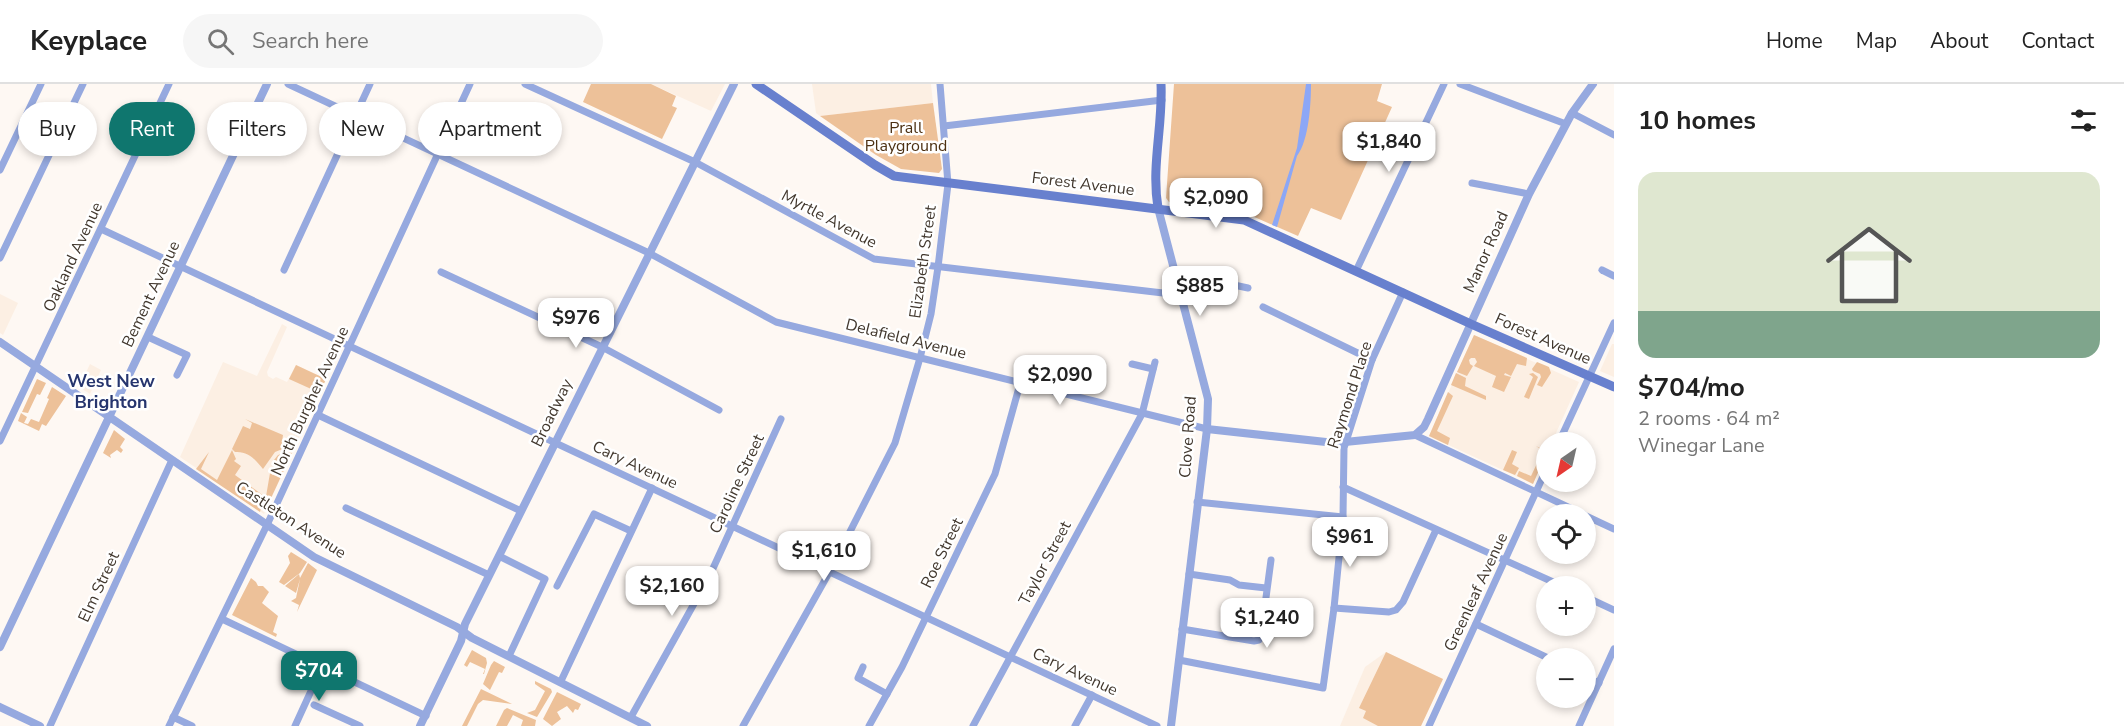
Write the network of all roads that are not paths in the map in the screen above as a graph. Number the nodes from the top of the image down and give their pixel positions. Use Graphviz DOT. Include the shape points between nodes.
graph roads {
  1 [pos="42,84"];
  2 [pos="83,84"];
  3 [pos="170,84"];
  4 [pos="267,84"];
  5 [pos="288,84"];
  6 [pos="370,84"];
  7 [pos="470,84"];
  8 [pos="525,84"];
  9 [pos="734,84"];
  10 [pos="756,84"];
  11 [pos="940,84"];
  12 [pos="1161,84"];
  13 [pos="1444,84"];
  14 [pos="1460,84"];
  15 [pos="1593,84"];
  16 [pos="1162,100"];
  17 [pos="326,102"];
  18 [pos="362,102"];
  19 [pos="462,102"];
  20 [pos="1572,113"];
  21 [pos="1566,124"];
  22 [pos="944,126"];
  23 [pos="1614,135"];
  24 [pos="337,156"];
  25 [pos="437,156"];
  26 [pos="439,156"];
  27 [pos="695,162"];
  28 [pos="0,170"];
  29 [pos="1473,183"];
  30 [pos="948,184"];
  31 [pos="1529,194"];
  32 [pos="1158,208"];
  33 [pos="101,229"];
  34 [pos="649,253"];
  35 [pos="0,258"];
  36 [pos="181,267"];
  37 [pos="938,267"];
  38 [pos="284,270"];
  39 [pos="1602,270"];
  40 [pos="441,272"];
  41 [pos="1356,272"];
  42 [pos="1614,276"];
  43 [pos="1248,288"];
  44 [pos="1403,292"];
  45 [pos="1180,295"];
  46 [pos="1263,306"];
  47 [pos="1614,323"];
  48 [pos="1471,324"];
  49 [pos="148,337"];
  50 [pos="0,342"];
  51 [pos="349,347"];
  52 [pos="602,347"];
  53 [pos="920,358"];
  54 [pos="1372,360"];
  55 [pos="1132,364"];
  56 [pos="36,366"];
  57 [pos="177,375"];
  58 [pos="1590,376"];
  59 [pos="1020,384"];
  60 [pos="1614,387"];
  61 [pos="719,410"];
  62 [pos="1142,414"];
  63 [pos="318,415"];
  64 [pos="110,417"];
  65 [pos="781,419"];
  66 [pos="1207,429"];
  67 [pos="1564,432"];
  68 [pos="1415,435"];
  69 [pos="0,441"];
  70 [pos="1345,442"];
  71 [pos="554,443"];
  72 [pos="172,460"];
  73 [pos="1343,487"];
  74 [pos="652,488"];
  75 [pos="1536,493"];
  76 [pos="1197,502"];
  77 [pos="1560,504"];
  78 [pos="346,508"];
  79 [pos="521,511"];
  80 [pos="1342,517"];
  81 [pos="1596,521"];
  82 [pos="267,525"];
  83 [pos="733,526"];
  84 [pos="1614,529"];
  85 [pos="1436,530"];
  86 [pos="631,531"];
  87 [pos="499,556"];
  88 [pos="1271,560"];
  89 [pos="1505,561"];
  90 [pos="830,571"];
  91 [pos="1189,574"];
  92 [pos="489,575"];
  93 [pos="1539,576"];
  94 [pos="556,586"];
  95 [pos="1266,588"];
  96 [pos="1596,602"];
  97 [pos="1334,608"];
  98 [pos="1614,610"];
  99 [pos="926,616"];
  100 [pos="222,619"];
  101 [pos="1476,624"];
  102 [pos="1182,629"];
  103 [pos="464,632"];
  104 [pos="0,647"];
  105 [pos="1614,649"];
  106 [pos="1536,652"];
  107 [pos="509,656"];
  108 [pos="1011,656"];
  109 [pos="1179,660"];
  110 [pos="322,667"];
  111 [pos="863,667"];
  112 [pos="561,681"];
  113 [pos="1596,682"];
  114 [pos="1599,683"];
  115 [pos="887,694"];
  116 [pos="1092,695"];
  117 [pos="315,705"];
  118 [pos="0,706"];
  119 [pos="426,716"];
  120 [pos="173,717"];
  121 [pos="631,717"];
  122 [pos="40,726"];
  123 [pos="50,726"];
  124 [pos="169,726"];
  125 [pos="192,726"];
  126 [pos="295,726"];
  127 [pos="360,726"];
  128 [pos="420,726"];
  129 [pos="647,726"];
  130 [pos="743,726"];
  131 [pos="868,726"];
  132 [pos="973,726"];
  133 [pos="1076,726"];
  134 [pos="1157,726"];
  135 [pos="1171,726"];
  136 [pos="1430,726"];
  137 [pos="1579,726"];
  1 -- 28 [label="street"];
  2 -- 35 [label="street"];
  3 -- 33 [label="street, Oakland Avenue"];
  4 -- 36 [label="street, Bement Avenue"];
  5 -- 17 [label="street, Delafield Avenue"];
  6 -- 18 [label="street"];
  7 -- 19 [label="street, North Burgher Avenue"];
  8 -- 27 [label="street, Myrtle Avenue"];
  9 -- 27 [label="street, Broadway"];
  10 -- 30 [label="main road, Forest Avenue" via="888,172 900,178"];
  11 -- 22 [label="street, Elizabeth Street"];
  12 -- 16 [label="main road, Clove Road"];
  13 -- 41 [label="street"];
  14 -- 21 [label="street"];
  15 -- 20 [label="street, Manor Road"];
  16 -- 22 [label="street"];
  16 -- 32 [label="main road, Clove Road" via="1154,180"];
  20 -- 21 [label="street, Manor Road"];
  20 -- 23 [label="street"];
  21 -- 31 [label="street, Manor Road"];
  22 -- 30 [label="street, Elizabeth Street"];
  24 -- 38 [label="street"];
  25 -- 51 [label="street, North Burgher Avenue"];
  26 -- 34 [label="street, Delafield Avenue"];
  27 -- 34 [label="street, Broadway"];
  27 -- 37 [label="street, Myrtle Avenue" via="874,259"];
  29 -- 31 [label="street"];
  30 -- 32 [label="main road, Forest Avenue"];
  30 -- 37 [label="street, Elizabeth Street"];
  31 -- 48 [label="street, Manor Road"];
  32 -- 41 [label="main road, Forest Avenue" via="1244,220"];
  32 -- 45 [label="street, Clove Road"];
  33 -- 36 [label="street, Cary Avenue"];
  33 -- 56 [label="street, Oakland Avenue"];
  34 -- 52 [label="street, Broadway"];
  34 -- 53 [label="street, Delafield Avenue" via="777,322"];
  36 -- 49 [label="street, Bement Avenue"];
  36 -- 51 [label="street, Cary Avenue"];
  37 -- 45 [label="street, Myrtle Avenue"];
  37 -- 53 [label="street, Elizabeth Street"];
  39 -- 42 [label="street"];
  40 -- 52 [label="street"];
  41 -- 44 [label="main road, Forest Avenue"];
  43 -- 45 [label="street, Myrtle Avenue" via="1234,285"];
  44 -- 48 [label="main road, Forest Avenue"];
  44 -- 54 [label="street, Raymond Place"];
  45 -- 66 [label="street, Clove Road" via="1208,399"];
  46 -- 54 [label="street"];
  47 -- 58 [label="street"];
  48 -- 58 [label="main road, Forest Avenue"];
  48 -- 68 [label="street, Manor Road" via="1424,427"];
  49 -- 57 [label="street" via="187,355"];
  49 -- 64 [label="street, Bement Avenue"];
  50 -- 56 [label="street, Castleton Avenue"];
  51 -- 63 [label="street, North Burgher Avenue"];
  51 -- 71 [label="street, Cary Avenue"];
  52 -- 61 [label="street"];
  52 -- 71 [label="street, Broadway"];
  53 -- 59 [label="street, Delafield Avenue"];
  53 -- 90 [label="street, Elizabeth Street" via="895,443"];
  54 -- 70 [label="street, Raymond Place"];
  55 -- 62 [label="street, Taylor Street" via="1154,365"];
  56 -- 64 [label="street, Castleton Avenue"];
  56 -- 69 [label="street, Oakland Avenue"];
  58 -- 60 [label="main road, Forest Avenue"];
  58 -- 67 [label="street"];
  59 -- 62 [label="street, Delafield Avenue"];
  59 -- 99 [label="street, Roe Street" via="995,474"];
  62 -- 66 [label="street, Delafield Avenue"];
  62 -- 108 [label="street, Taylor Street"];
  63 -- 79 [label="street"];
  63 -- 82 [label="street, North Burgher Avenue"];
  64 -- 72 [label="street, Castleton Avenue"];
  64 -- 104 [label="street, Bement Avenue"];
  65 -- 83 [label="street, Caroline Street"];
  66 -- 70 [label="street, Delafield Avenue"];
  66 -- 76 [label="street, Clove Road"];
  68 -- 70 [label="street, Delafield Avenue"];
  68 -- 75 [label="street"];
  70 -- 73 [label="street, Raymond Place"];
  71 -- 74 [label="street, Cary Avenue"];
  71 -- 79 [label="street, Broadway"];
  72 -- 82 [label="street, Castleton Avenue"];
  72 -- 123 [label="street, Elm Street"];
  73 -- 80 [label="street, Raymond Place"];
  73 -- 85 [label="street"];
  74 -- 83 [label="street, Cary Avenue"];
  74 -- 86 [label="street"];
  75 -- 77 [label="street"];
  75 -- 89 [label="street, Greenleaf Avenue"];
  76 -- 80 [label="street"];
  76 -- 91 [label="street, Clove Road"];
  78 -- 92 [label="street"];
  79 -- 87 [label="street, Broadway"];
  80 -- 97 [label="street, Raymond Place"];
  81 -- 84 [label="street"];
  82 -- 100 [label="street, North Burgher Avenue"];
  82 -- 103 [label="street, Castleton Avenue" via="314,557"];
  83 -- 90 [label="street, Cary Avenue"];
  83 -- 121 [label="street, Caroline Street"];
  85 -- 89 [label="street"];
  85 -- 97 [label="street" via="1396,610"];
  86 -- 94 [label="street" via="594,514"];
  86 -- 112 [label="street"];
  87 -- 92 [label="street, Broadway"];
  87 -- 107 [label="street" via="545,579"];
  88 -- 95 [label="street"];
  89 -- 93 [label="street"];
  89 -- 101 [label="street, Greenleaf Avenue"];
  90 -- 99 [label="street, Cary Avenue"];
  90 -- 130 [label="street, Elizabeth Street"];
  91 -- 95 [label="street"];
  91 -- 102 [label="street, Clove Road"];
  92 -- 103 [label="street, Broadway"];
  95 -- 102 [label="street" via="1257,641"];
  96 -- 98 [label="street"];
  97 -- 109 [label="street, Raymond Place" via="1323,688"];
  99 -- 108 [label="street, Cary Avenue"];
  99 -- 115 [label="street, Roe Street"];
  100 -- 110 [label="street"];
  100 -- 120 [label="street, North Burgher Avenue"];
  101 -- 106 [label="street"];
  101 -- 136 [label="street, Greenleaf Avenue"];
  102 -- 109 [label="street, Clove Road"];
  103 -- 107 [label="street, Castleton Avenue"];
  103 -- 119 [label="street, Broadway"];
  105 -- 114 [label="street"];
  107 -- 112 [label="street, Castleton Avenue"];
  108 -- 116 [label="street, Cary Avenue"];
  108 -- 132 [label="street, Taylor Street"];
  109 -- 135 [label="street, Clove Road"];
  110 -- 119 [label="street"];
  110 -- 126 [label="street"];
  111 -- 115 [label="street" via="858,678"];
  112 -- 121 [label="street, Castleton Avenue"];
  113 -- 114 [label="street"];
  114 -- 137 [label="street"];
  115 -- 131 [label="street, Roe Street"];
  116 -- 133 [label="street"];
  116 -- 134 [label="street, Cary Avenue"];
  117 -- 127 [label="street"];
  118 -- 122 [label="street"];
  119 -- 128 [label="street, Broadway"];
  120 -- 124 [label="street, North Burgher Avenue"];
  120 -- 125 [label="street"];
  121 -- 129 [label="street, Castleton Avenue"];
}
